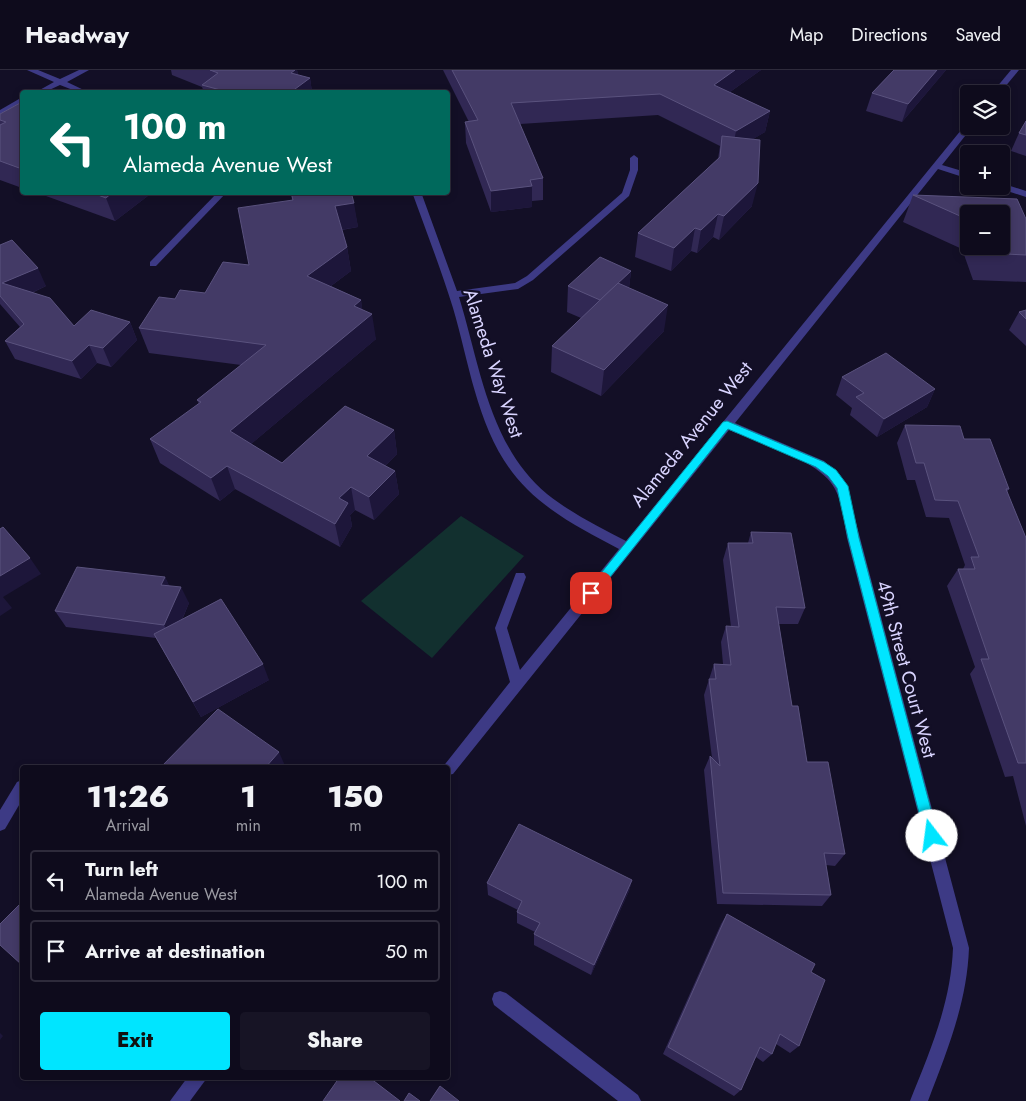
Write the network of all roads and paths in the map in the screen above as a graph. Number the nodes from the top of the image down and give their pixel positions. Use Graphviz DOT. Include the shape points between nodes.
graph roads {
  1 [pos="31,70"];
  2 [pos="85,70"];
  3 [pos="1015,70"];
  4 [pos="60,83"];
  5 [pos="1002,85"];
  6 [pos="44,90"];
  7 [pos="79,90"];
  8 [pos="20,103"];
  9 [pos="0,113"];
  10 [pos="962,135"];
  11 [pos="634,158"];
  12 [pos="936,166"];
  13 [pos="960,173"];
  14 [pos="1010,189"];
  15 [pos="1026,194"];
  16 [pos="221,195"];
  17 [pos="417,195"];
  18 [pos="153,264"];
  19 [pos="454,295"];
  20 [pos="727,424"];
  21 [pos="627,548"];
  22 [pos="520,576"];
  23 [pos="517,683"];
  24 [pos="450,767"];
  25 [pos="20,790"];
  26 [pos="0,824"];
  27 [pos="500,999"];
  28 [pos="196,1080"];
  29 [pos="179,1101"];
  30 [pos="632,1101"];
  31 [pos="919,1101"];
  1 -- 4 [label="street"];
  2 -- 4 [label="street"];
  3 -- 5 [label="street"];
  4 -- 6 [label="street"];
  4 -- 7 [label="street"];
  8 -- 9 [label="street"];
  10 -- 12 [label="street, Alameda Avenue West"];
  11 -- 19 [label="street" via="634,170 626,194 530,278 518,286"];
  12 -- 13 [label="street"];
  12 -- 20 [label="street, Alameda Avenue West"];
  14 -- 15 [label="street"];
  16 -- 18 [label="street"];
  17 -- 19 [label="street, Alameda Way West"];
  19 -- 21 [label="street, Alameda Way West" via="492,426 503,450 519,473 541,495 568,515"];
  20 -- 21 [label="street, Alameda Avenue West"];
  20 -- 31 [label="street, 49th Street Court West" via="820,464 842,486 961,948 961,973 951,1017"];
  21 -- 23 [label="street, Alameda Avenue West"];
  22 -- 23 [label="street" via="502,628"];
  23 -- 24 [label="street, Alameda Avenue West"];
  25 -- 26 [label="street"];
  27 -- 30 [label="street"];
  28 -- 29 [label="street"];
}
